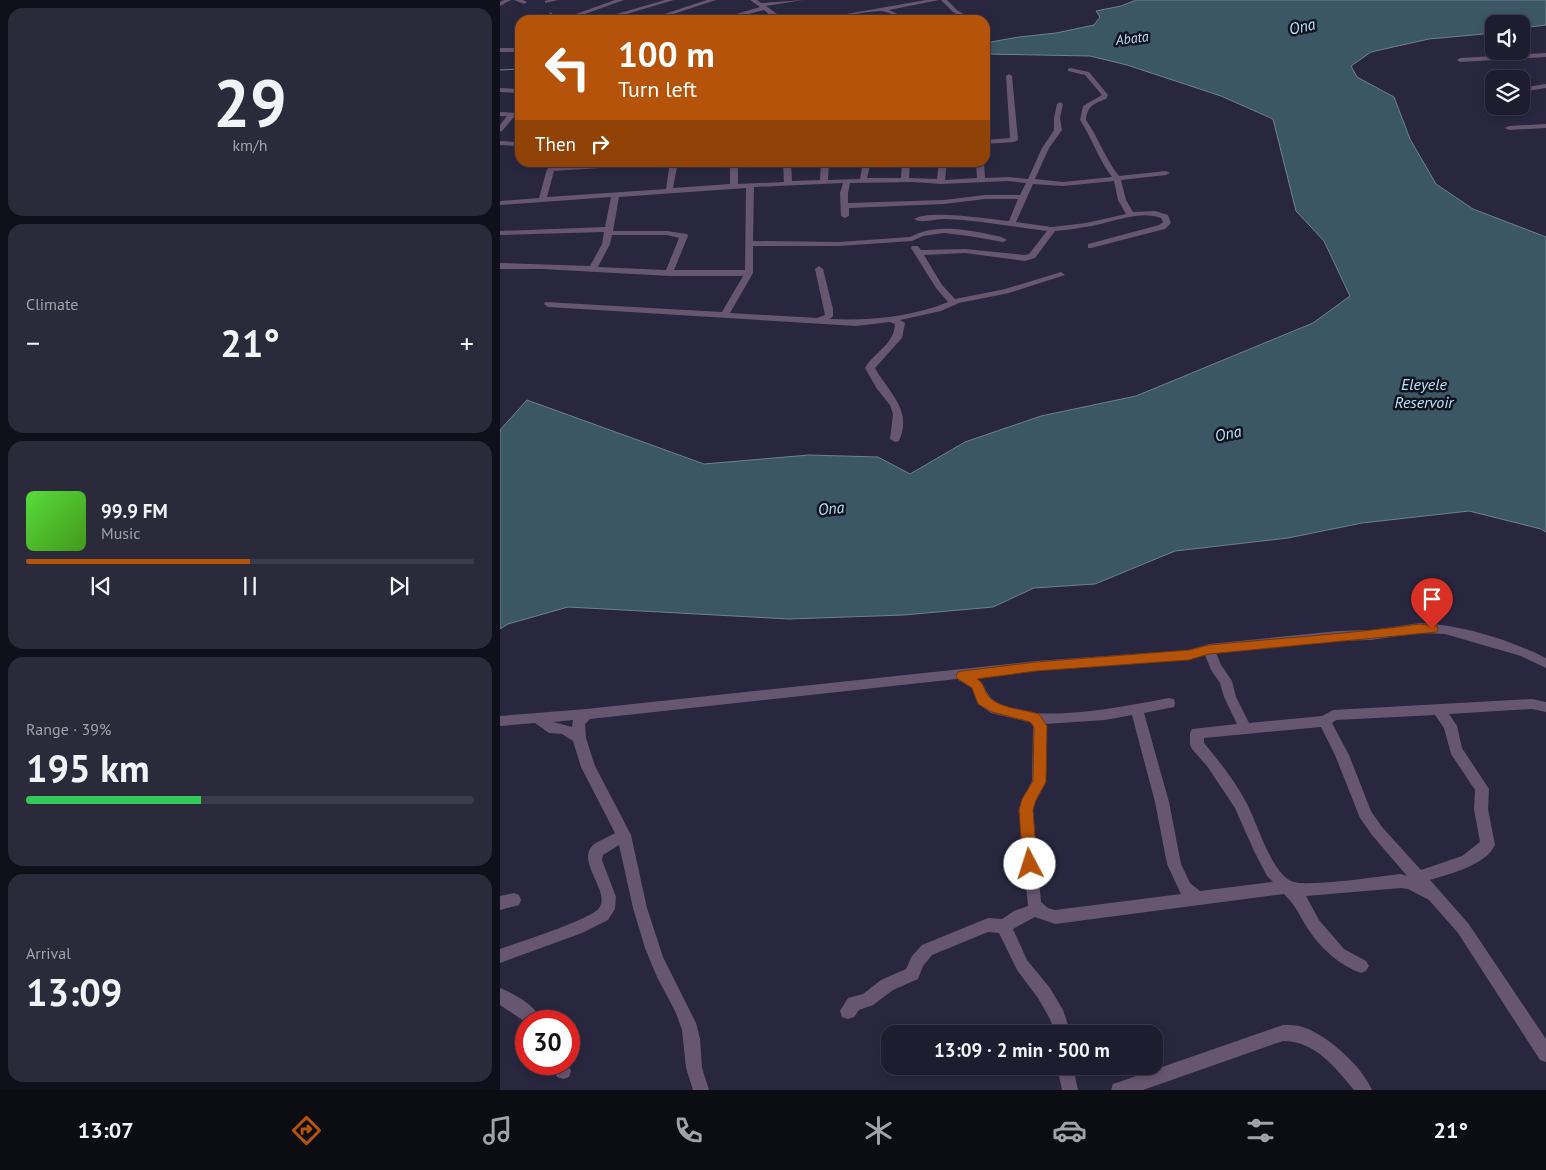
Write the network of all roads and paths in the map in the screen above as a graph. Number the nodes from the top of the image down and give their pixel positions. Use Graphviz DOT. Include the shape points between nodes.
graph roads {
  1 [pos="508,0"];
  2 [pos="516,0"];
  3 [pos="555,0"];
  4 [pos="621,0"];
  5 [pos="671,0"];
  6 [pos="713,0"];
  7 [pos="753,0"];
  8 [pos="800,0"];
  9 [pos="936,0"];
  10 [pos="944,0"];
  11 [pos="524,2"];
  12 [pos="547,2"];
  13 [pos="698,2"];
  14 [pos="500,4"];
  15 [pos="762,6"];
  16 [pos="877,8"];
  17 [pos="577,15"];
  18 [pos="617,15"];
  19 [pos="662,15"];
  20 [pos="734,15"];
  21 [pos="772,15"];
  22 [pos="841,15"];
  23 [pos="894,15"];
  24 [pos="962,15"];
  25 [pos="506,50"];
  26 [pos="1546,55"];
  27 [pos="500,56"];
  28 [pos="1460,60"];
  29 [pos="1070,70"];
  30 [pos="1009,76"];
  31 [pos="1546,86"];
  32 [pos="1530,89"];
  33 [pos="500,90"];
  34 [pos="515,91"];
  35 [pos="1060,104"];
  36 [pos="500,114"];
  37 [pos="515,115"];
  38 [pos="515,116"];
  39 [pos="1546,126"];
  40 [pos="1509,128"];
  41 [pos="500,130"];
  42 [pos="990,142"];
  43 [pos="500,143"];
  44 [pos="515,144"];
  45 [pos="583,167"];
  46 [pos="673,167"];
  47 [pos="734,167"];
  48 [pos="787,167"];
  49 [pos="826,167"];
  50 [pos="866,167"];
  51 [pos="906,167"];
  52 [pos="942,167"];
  53 [pos="980,167"];
  54 [pos="551,169"];
  55 [pos="1166,173"];
  56 [pos="1116,178"];
  57 [pos="905,180"];
  58 [pos="847,181"];
  59 [pos="863,181"];
  60 [pos="981,181"];
  61 [pos="1029,181"];
  62 [pos="824,182"];
  63 [pos="941,182"];
  64 [pos="788,184"];
  65 [pos="734,186"];
  66 [pos="750,186"];
  67 [pos="668,192"];
  68 [pos="615,196"];
  69 [pos="1022,198"];
  70 [pos="542,201"];
  71 [pos="500,203"];
  72 [pos="844,206"];
  73 [pos="1131,215"];
  74 [pos="845,216"];
  75 [pos="918,219"];
  76 [pos="1014,223"];
  77 [pos="1052,229"];
  78 [pos="608,231"];
  79 [pos="500,234"];
  80 [pos="912,239"];
  81 [pos="1003,240"];
  82 [pos="750,244"];
  83 [pos="1091,246"];
  84 [pos="918,253"];
  85 [pos="991,254"];
  86 [pos="500,266"];
  87 [pos="593,269"];
  88 [pos="820,269"];
  89 [pos="669,273"];
  90 [pos="749,273"];
  91 [pos="1061,275"];
  92 [pos="953,302"];
  93 [pos="548,304"];
  94 [pos="725,314"];
  95 [pos="891,319"];
  96 [pos="816,322"];
  97 [pos="895,439"];
  98 [pos="1209,649"];
  99 [pos="1546,663"];
  100 [pos="962,676"];
  101 [pos="1169,703"];
  102 [pos="1546,707"];
  103 [pos="1137,709"];
  104 [pos="1438,709"];
  105 [pos="586,714"];
  106 [pos="539,719"];
  107 [pos="1036,719"];
  108 [pos="500,721"];
  109 [pos="1324,721"];
  110 [pos="1246,728"];
  111 [pos="578,737"];
  112 [pos="624,835"];
  113 [pos="1418,878"];
  114 [pos="1287,887"];
  115 [pos="1433,895"];
  116 [pos="1197,898"];
  117 [pos="1037,910"];
  118 [pos="1004,926"];
  119 [pos="500,956"];
  120 [pos="1360,966"];
  121 [pos="500,996"];
  122 [pos="522,1010"];
  123 [pos="848,1011"];
  124 [pos="1060,1025"];
  125 [pos="1546,1054"];
  126 [pos="1066,1075"];
  127 [pos="701,1090"];
  128 [pos="1070,1090"];
  129 [pos="1119,1090"];
  130 [pos="1364,1090"];
  1 -- 14 [label="street"];
  2 -- 11 [label="street"];
  3 -- 12 [label="street"];
  4 -- 17 [label="street"];
  5 -- 18 [label="street"];
  6 -- 13 [label="street"];
  7 -- 15 [label="street"];
  8 -- 15 [label="street"];
  9 -- 16 [label="street"];
  10 -- 24 [label="street"];
  13 -- 19 [label="street"];
  15 -- 20 [label="street"];
  15 -- 21 [label="street"];
  16 -- 22 [label="street"];
  16 -- 23 [label="street"];
  25 -- 27 [label="street"];
  26 -- 28 [label="street"];
  29 -- 56 [label="street" via="1087,73 1104,95 1104,98 1086,106 1083,120 1105,164"];
  30 -- 42 [label="street" via="1014,140"];
  31 -- 32 [label="street"];
  33 -- 34 [label="street"];
  35 -- 61 [label="street" via="1058,130 1044,148"];
  36 -- 37 [label="street"];
  38 -- 41 [label="street"];
  39 -- 40 [label="street"];
  43 -- 44 [label="street"];
  45 -- 54 [label="street"];
  46 -- 67 [label="street"];
  47 -- 65 [label="street"];
  48 -- 64 [label="street"];
  49 -- 62 [label="street"];
  50 -- 59 [label="street"];
  51 -- 57 [label="street"];
  52 -- 63 [label="street"];
  53 -- 60 [label="street"];
  54 -- 70 [label="street"];
  55 -- 56 [label="street"];
  56 -- 61 [label="street" via="1063,184"];
  56 -- 73 [label="street" via="1122,200"];
  57 -- 59 [label="street"];
  57 -- 63 [label="street"];
  58 -- 59 [label="street"];
  58 -- 62 [label="street"];
  58 -- 72 [label="street"];
  60 -- 61 [label="street"];
  60 -- 63 [label="street"];
  61 -- 69 [label="street"];
  62 -- 64 [label="street"];
  64 -- 66 [label="street"];
  65 -- 66 [label="street"];
  65 -- 67 [label="street"];
  66 -- 82 [label="street"];
  67 -- 68 [label="street"];
  68 -- 70 [label="street"];
  68 -- 78 [label="street"];
  69 -- 72 [label="street"];
  69 -- 76 [label="street"];
  70 -- 71 [label="street"];
  72 -- 74 [label="street"];
  73 -- 77 [label="street"];
  73 -- 83 [label="street" via="1159,214 1165,216 1167,223"];
  75 -- 76 [label="street" via="942,217"];
  76 -- 77 [label="street"];
  76 -- 81 [label="street"];
  77 -- 85 [label="street" via="1032,256"];
  78 -- 79 [label="street"];
  78 -- 87 [label="street" via="604,250"];
  78 -- 89 [label="street" via="684,236"];
  80 -- 81 [label="street" via="922,234 947,231"];
  80 -- 82 [label="street" via="839,244"];
  80 -- 84 [label="street"];
  81 -- 85 [label="street"];
  82 -- 90 [label="street"];
  84 -- 85 [label="street" via="965,250"];
  84 -- 92 [label="street"];
  86 -- 87 [label="street"];
  87 -- 89 [label="street"];
  88 -- 96 [label="street" via="829,316"];
  89 -- 90 [label="street"];
  90 -- 94 [label="street"];
  91 -- 92 [label="street"];
  92 -- 95 [label="street" via="938,309"];
  93 -- 94 [label="street"];
  94 -- 96 [label="street"];
  95 -- 96 [label="street" via="856,324"];
  95 -- 97 [label="street" via="900,323 895,343 873,360 870,368 895,404 898,414"];
  98 -- 99 [label="street" via="1420,628 1445,629 1480,638"];
  98 -- 100 [label="street" via="1189,655 1036,666"];
  98 -- 110 [label="street"];
  100 -- 105 [label="street"];
  100 -- 107 [label="street" via="977,685 983,700 996,708"];
  101 -- 103 [label="street"];
  102 -- 104 [label="street"];
  103 -- 107 [label="street" via="1105,715"];
  103 -- 116 [label="street" via="1162,802 1174,864 1185,888"];
  104 -- 109 [label="street" via="1333,715"];
  104 -- 113 [label="street" via="1450,726 1456,750 1482,789 1480,809 1488,845 1467,861"];
  105 -- 106 [label="street"];
  105 -- 111 [label="street" via="578,723"];
  106 -- 108 [label="street"];
  106 -- 111 [label="street" via="554,729 564,729"];
  107 -- 117 [label="street" via="1040,726 1041,773 1026,810"];
  109 -- 110 [label="street"];
  109 -- 113 [label="street" via="1342,755 1365,814"];
  110 -- 114 [label="street" via="1197,733 1197,745 1241,805 1272,872"];
  111 -- 112 [label="street" via="588,769"];
  112 -- 119 [label="street" via="597,851 595,860 609,897 608,910 604,915"];
  112 -- 127 [label="street" via="652,946 690,1030"];
  113 -- 115 [label="street"];
  114 -- 115 [label="street" via="1312,890 1402,882 1411,883"];
  114 -- 116 [label="street"];
  114 -- 120 [label="street" via="1302,902 1314,926 1339,954"];
  115 -- 125 [label="street" via="1474,943"];
  116 -- 117 [label="street" via="1055,917 1047,917"];
  117 -- 118 [label="street"];
  118 -- 123 [label="street" via="988,925 927,950 917,961 912,974 886,985"];
  118 -- 124 [label="street" via="1022,965 1044,993"];
  121 -- 122 [label="street"];
  126 -- 128 [label="street"];
  129 -- 130 [label="street" via="1284,1033 1296,1033 1328,1050"];
}
